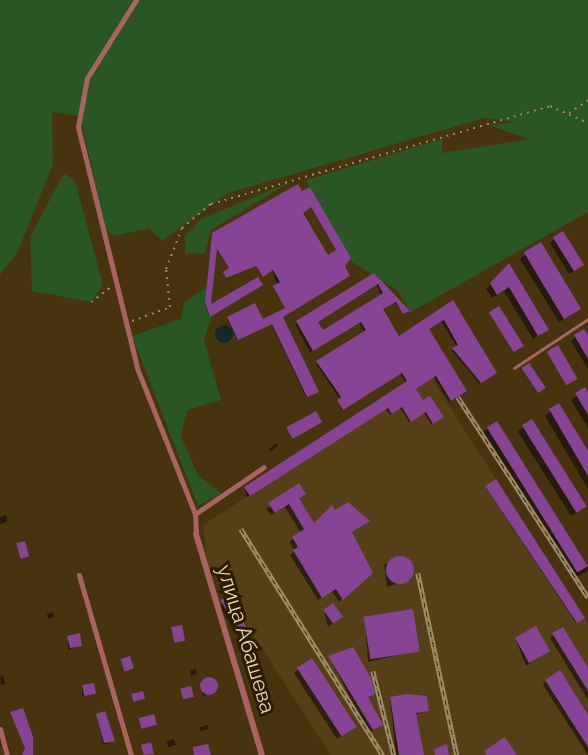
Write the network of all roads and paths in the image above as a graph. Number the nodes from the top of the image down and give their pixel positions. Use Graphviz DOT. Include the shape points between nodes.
graph roads {
  1 [pos="136,0"];
  2 [pos="588,100"];
  3 [pos="568,114"];
  4 [pos="588,123"];
  5 [pos="115,283"];
  6 [pos="91,302"];
  7 [pos="588,319"];
  8 [pos="126,323"];
  9 [pos="514,368"];
  10 [pos="264,467"];
  11 [pos="195,514"];
  12 [pos="196,534"];
  13 [pos="79,575"];
  14 [pos="0,729"];
  15 [pos="6,755"];
  16 [pos="131,755"];
  17 [pos="262,755"];
  1 -- 5 [label="street" via="87,78 78,127"];
  2 -- 3 [label="path"];
  3 -- 4 [label="path"];
  3 -- 8 [label="path" via="550,106 211,204 178,239 166,270 170,307"];
  5 -- 6 [label="path"];
  5 -- 8 [label="street"];
  7 -- 9 [label="lane"];
  8 -- 11 [label="street" via="137,368"];
  10 -- 11 [label="street"];
  11 -- 12 [label="street"];
  12 -- 17 [label="street, улица Абашева"];
  13 -- 16 [label="street"];
  14 -- 15 [label="street"];
}
